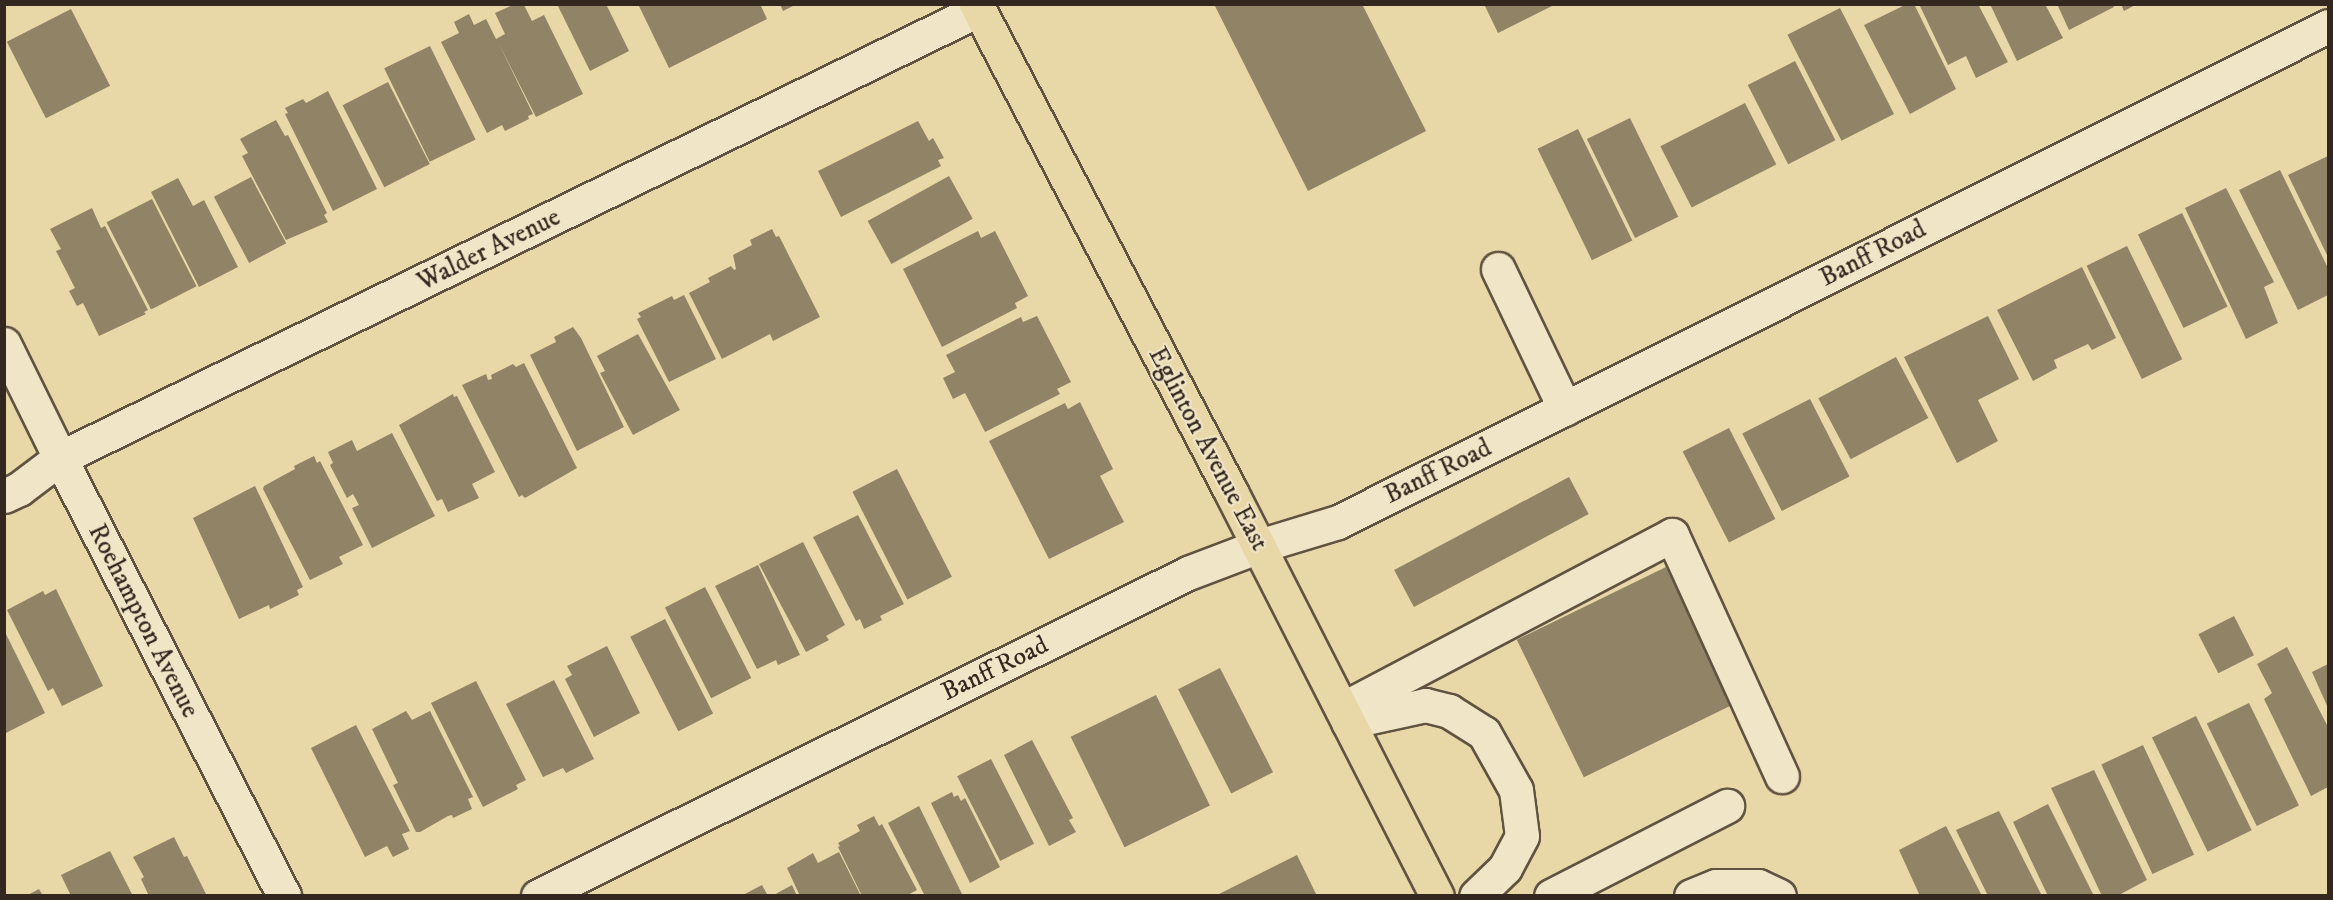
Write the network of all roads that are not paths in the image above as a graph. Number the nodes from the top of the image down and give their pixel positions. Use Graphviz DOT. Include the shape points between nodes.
graph roads {
  1 [pos="977,7"];
  2 [pos="2328,26"];
  3 [pos="1498,269"];
  4 [pos="4,344"];
  5 [pos="1565,409"];
  6 [pos="60,458"];
  7 [pos="4,496"];
  8 [pos="1259,546"];
  9 [pos="1345,715"];
  10 [pos="1782,776"];
  11 [pos="1727,806"];
  12 [pos="284,896"];
  13 [pos="538,896"];
  14 [pos="1437,896"];
  15 [pos="1476,896"];
  16 [pos="1551,896"];
  17 [pos="1691,896"];
  18 [pos="1779,896"];
  1 -- 6 [label="street, Walder Avenue"];
  1 -- 8 [label="main road, Eglinton Avenue East"];
  2 -- 5 [label="street, Banff Road"];
  3 -- 5 [label="street"];
  4 -- 6 [label="street, Roehampton Avenue"];
  5 -- 8 [label="street, Banff Road" via="1338,522"];
  6 -- 7 [label="street, Walder Avenue"];
  6 -- 12 [label="street, Roehampton Avenue"];
  8 -- 9 [label="main road, Eglinton Avenue East"];
  8 -- 13 [label="street, Banff Road" via="1188,573"];
  9 -- 10 [label="street" via="1672,535"];
  9 -- 14 [label="main road, Eglinton Avenue East"];
  9 -- 15 [label="street" via="1425,705 1449,711 1484,733 1516,790 1522,836 1505,868"];
  11 -- 16 [label="street"];
  17 -- 18 [label="street" via="1716,886 1758,886"];
}
